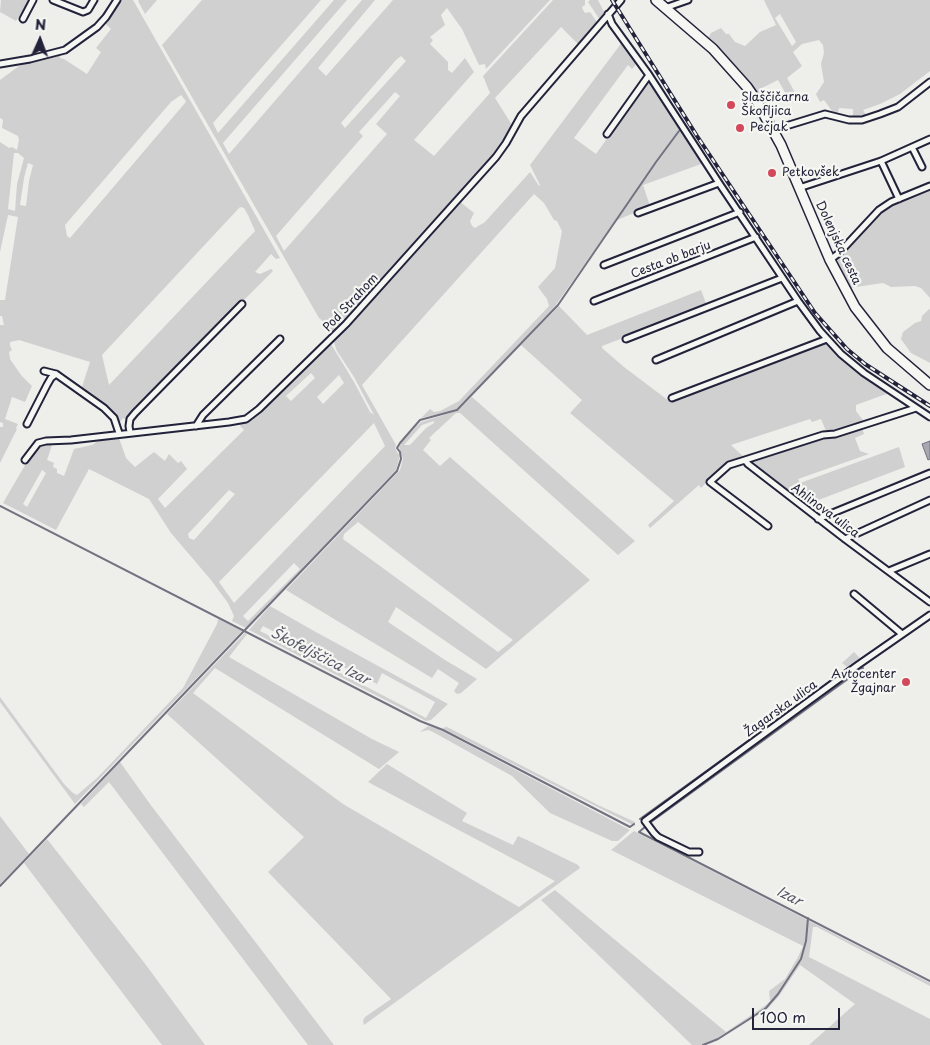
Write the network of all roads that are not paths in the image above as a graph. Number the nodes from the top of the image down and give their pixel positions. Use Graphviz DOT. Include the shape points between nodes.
graph roads {
  1 [pos="33,0"];
  2 [pos="53,0"];
  3 [pos="94,0"];
  4 [pos="117,0"];
  5 [pos="621,0"];
  6 [pos="656,0"];
  7 [pos="688,0"];
  8 [pos="665,8"];
  9 [pos="608,14"];
  10 [pos="23,19"];
  11 [pos="0,64"];
  12 [pos="649,75"];
  13 [pos="930,82"];
  14 [pos="773,130"];
  15 [pos="607,134"];
  16 [pos="930,139"];
  17 [pos="912,148"];
  18 [pos="881,161"];
  19 [pos="922,167"];
  20 [pos="719,183"];
  21 [pos="930,186"];
  22 [pos="799,188"];
  23 [pos="899,199"];
  24 [pos="740,212"];
  25 [pos="638,213"];
  26 [pos="756,237"];
  27 [pos="830,260"];
  28 [pos="604,265"];
  29 [pos="782,278"];
  30 [pos="594,301"];
  31 [pos="798,302"];
  32 [pos="242,304"];
  33 [pos="280,339"];
  34 [pos="626,339"];
  35 [pos="827,339"];
  36 [pos="656,360"];
  37 [pos="44,371"];
  38 [pos="56,374"];
  39 [pos="930,385"];
  40 [pos="672,398"];
  41 [pos="916,408"];
  42 [pos="930,417"];
  43 [pos="28,424"];
  44 [pos="196,426"];
  45 [pos="130,432"];
  46 [pos="119,433"];
  47 [pos="26,460"];
  48 [pos="745,460"];
  49 [pos="930,473"];
  50 [pos="930,500"];
  51 [pos="818,519"];
  52 [pos="768,526"];
  53 [pos="845,539"];
  54 [pos="930,554"];
  55 [pos="889,571"];
  56 [pos="854,594"];
  57 [pos="930,602"];
  58 [pos="930,615"];
  59 [pos="902,634"];
  60 [pos="698,852"];
  1 -- 10 [label="street"];
  2 -- 3 [label="street" via="83,12"];
  4 -- 11 [label="street" via="97,27 65,50"];
  5 -- 9 [label="street, Pod Strahom"];
  6 -- 8 [label="main road, Dolenjska cesta"];
  7 -- 8 [label="street"];
  8 -- 14 [label="main road, Dolenjska cesta" via="724,60 756,100"];
  9 -- 12 [label="street"];
  9 -- 44 [label="street, Pod Strahom" via="521,116 496,157 330,341 246,419"];
  12 -- 15 [label="street"];
  12 -- 20 [label="street"];
  13 -- 14 [label="street" via="898,106 862,120 825,114"];
  14 -- 22 [label="main road, Dolenjska cesta"];
  16 -- 17 [label="street"];
  17 -- 18 [label="street"];
  17 -- 19 [label="street"];
  18 -- 22 [label="street"];
  18 -- 23 [label="street"];
  20 -- 24 [label="street"];
  20 -- 25 [label="street"];
  21 -- 23 [label="street"];
  22 -- 27 [label="main road, Dolenjska cesta"];
  23 -- 27 [label="street" via="879,210"];
  24 -- 26 [label="street"];
  24 -- 28 [label="street, Cesta ob barju"];
  26 -- 29 [label="street"];
  26 -- 30 [label="street, Cesta ob barju"];
  27 -- 39 [label="main road, Dolenjska cesta" via="855,307 870,326 898,358"];
  29 -- 31 [label="street"];
  29 -- 34 [label="street"];
  31 -- 35 [label="street"];
  31 -- 36 [label="street"];
  32 -- 45 [label="street" via="135,413 130,419"];
  33 -- 44 [label="street" via="203,415"];
  35 -- 40 [label="street"];
  35 -- 41 [label="street" via="864,373"];
  37 -- 38 [label="street"];
  38 -- 43 [label="street"];
  38 -- 46 [label="street" via="110,414"];
  41 -- 42 [label="street"];
  41 -- 48 [label="street"];
  44 -- 45 [label="street, Pod Strahom"];
  45 -- 46 [label="street, Pod Strahom"];
  46 -- 47 [label="street, Pod Strahom" via="38,443"];
  48 -- 51 [label="street, Ahlinova ulica"];
  48 -- 52 [label="street" via="729,465 710,482"];
  49 -- 51 [label="street"];
  50 -- 53 [label="street"];
  51 -- 53 [label="street, Ahlinova ulica"];
  53 -- 55 [label="street, Ahlinova ulica"];
  54 -- 55 [label="street"];
  55 -- 57 [label="street, Ahlinova ulica"];
  56 -- 59 [label="street"];
  58 -- 59 [label="street, Žagarska ulica"];
  59 -- 60 [label="street, Žagarska ulica" via="645,821 658,837 689,852"];
}
